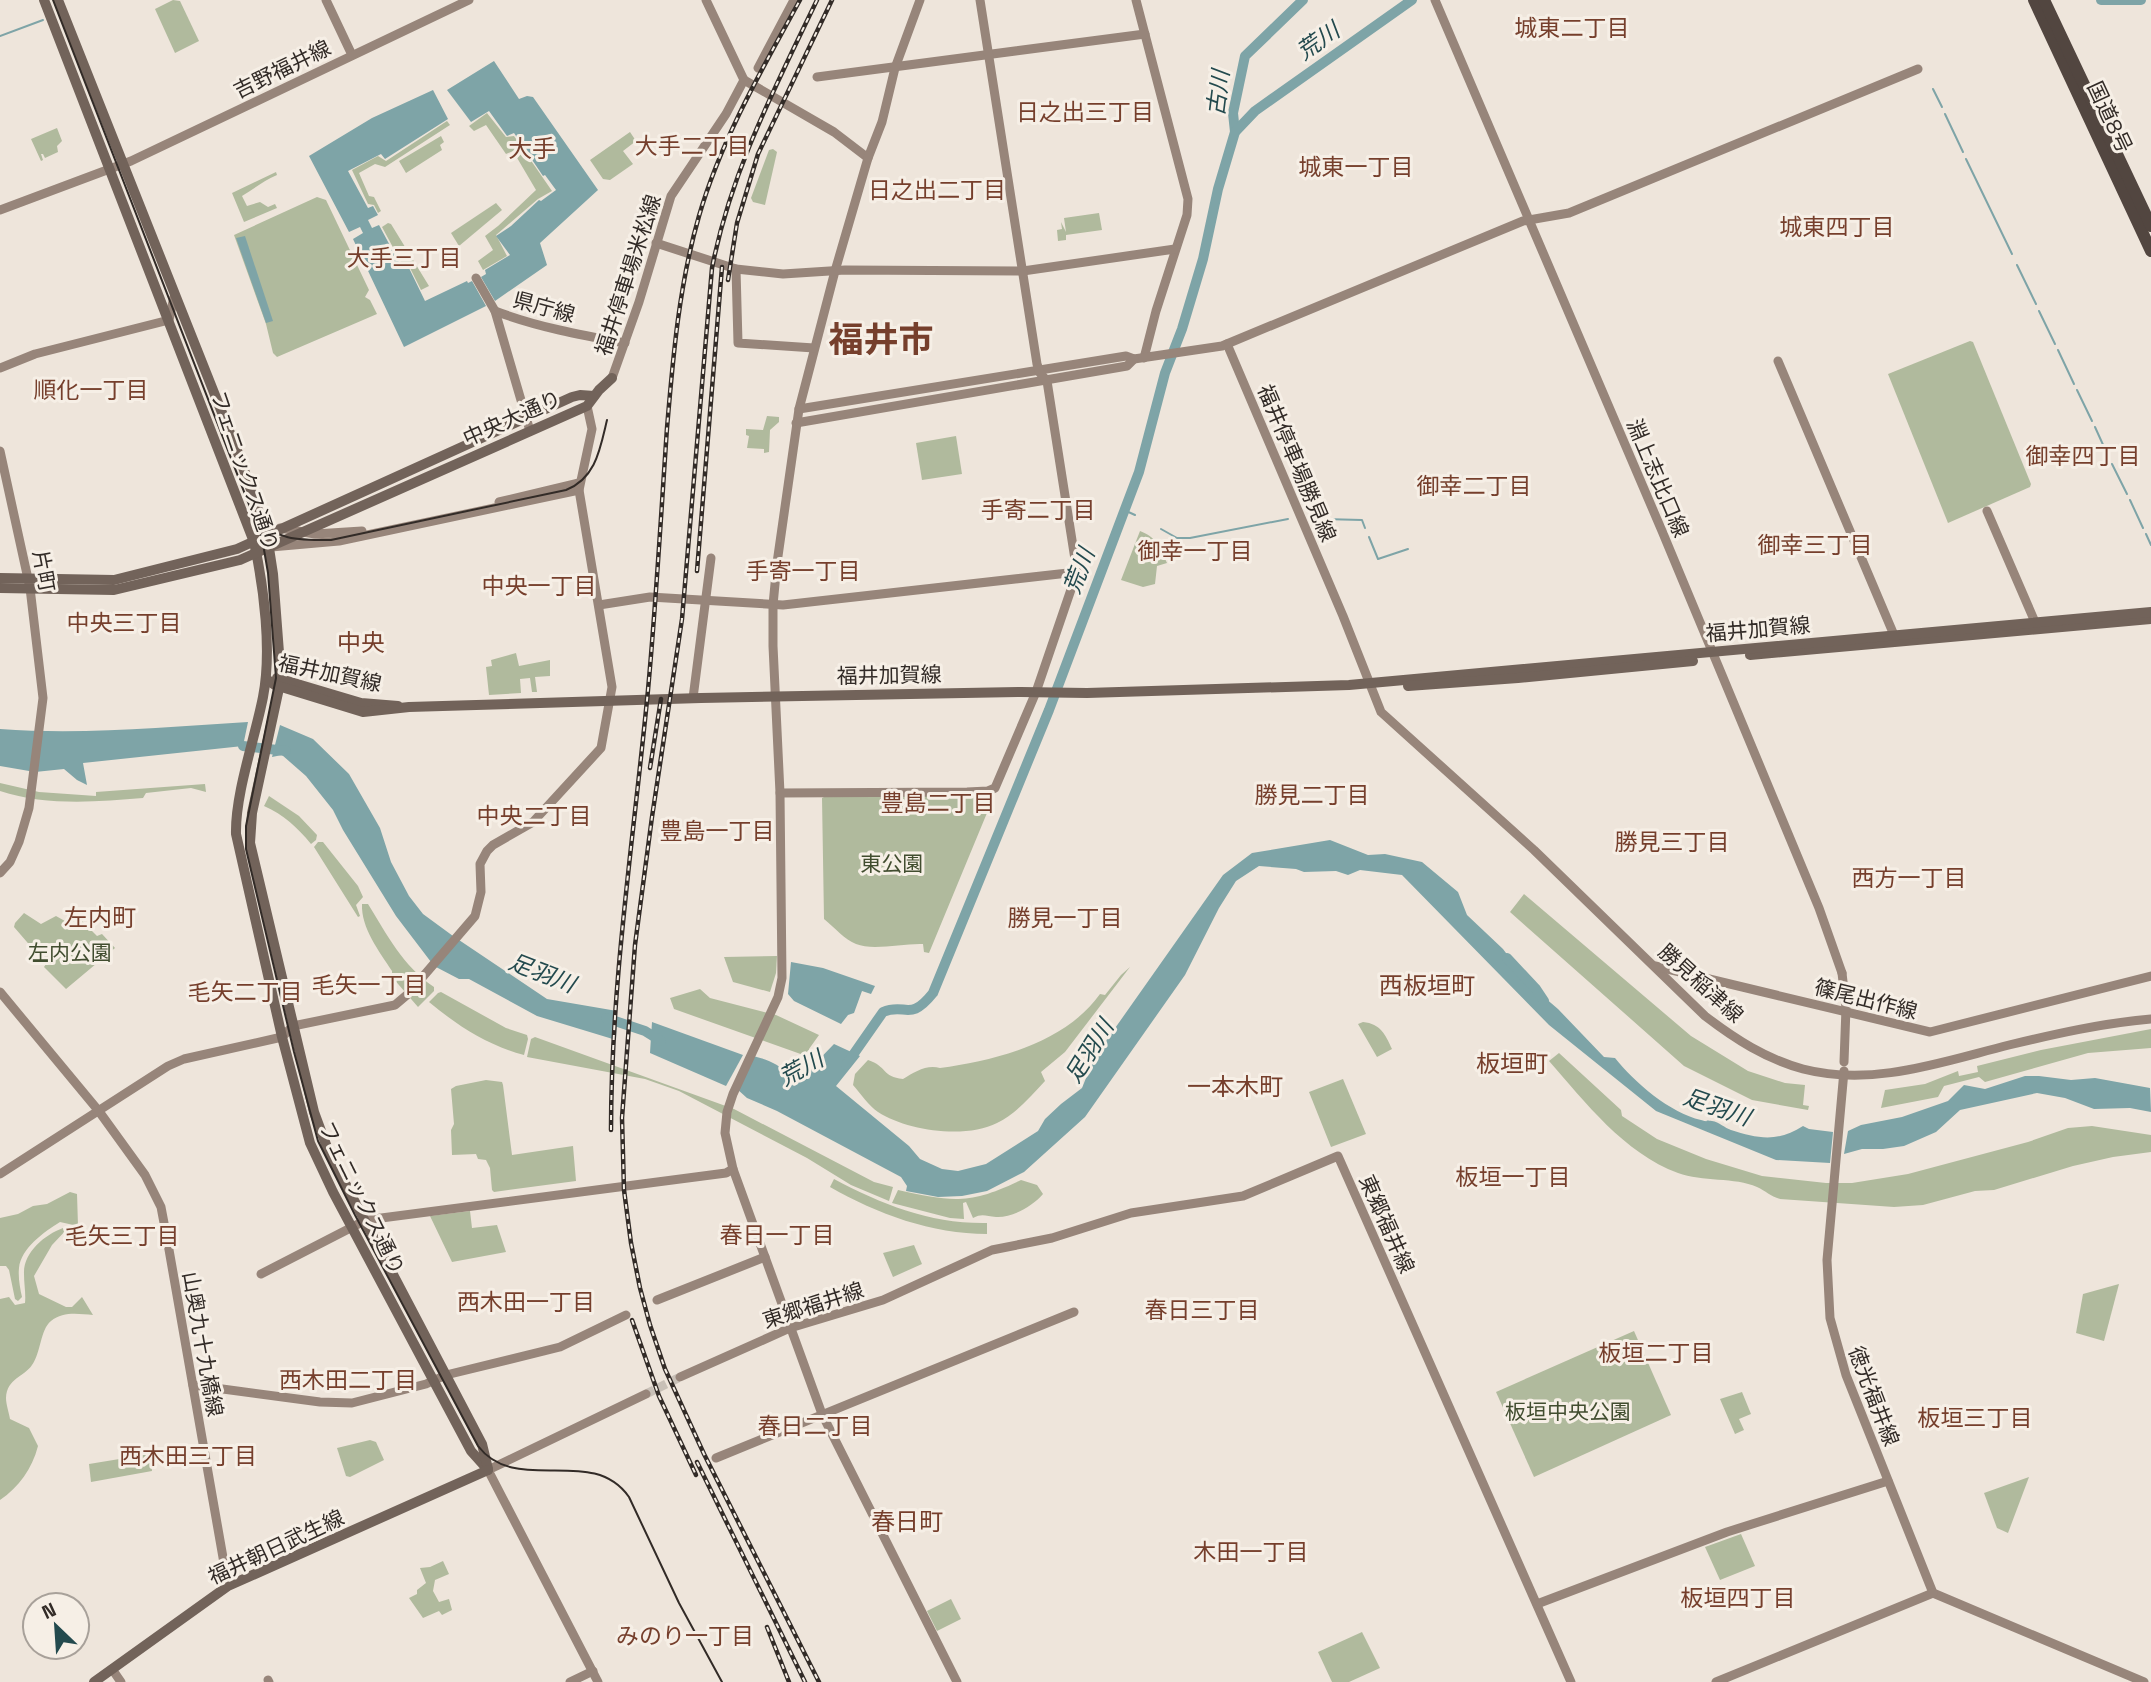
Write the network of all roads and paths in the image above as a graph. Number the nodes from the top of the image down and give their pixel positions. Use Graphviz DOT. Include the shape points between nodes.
graph roads {
  1 [pos="44,0"];
  2 [pos="58,0"];
  3 [pos="326,0"];
  4 [pos="469,0"];
  5 [pos="706,0"];
  6 [pos="794,0"];
  7 [pos="920,0"];
  8 [pos="980,0"];
  9 [pos="1136,0"];
  10 [pos="1435,0"];
  11 [pos="2034,0"];
  12 [pos="2044,0"];
  13 [pos="1145,34"];
  14 [pos="352,55"];
  15 [pos="989,55"];
  16 [pos="758,68"];
  17 [pos="895,68"];
  18 [pos="1918,69"];
  19 [pos="817,77"];
  20 [pos="744,80"];
  21 [pos="868,159"];
  22 [pos="122,164"];
  23 [pos="111,169"];
  24 [pos="2147,204"];
  25 [pos="0,210"];
  26 [pos="1528,219"];
  27 [pos="2151,226"];
  28 [pos="656,243"];
  29 [pos="1175,249"];
  30 [pos="2151,251"];
  31 [pos="736,269"];
  32 [pos="835,271"];
  33 [pos="1023,271"];
  34 [pos="476,278"];
  35 [pos="174,298"];
  36 [pos="493,308"];
  37 [pos="169,320"];
  38 [pos="625,343"];
  39 [pos="1227,344"];
  40 [pos="814,348"];
  41 [pos="1139,359"];
  42 [pos="1778,360"];
  43 [pos="0,368"];
  44 [pos="1039,371"];
  45 [pos="612,378"];
  46 [pos="1047,381"];
  47 [pos="594,396"];
  48 [pos="587,406"];
  49 [pos="799,409"];
  50 [pos="525,419"];
  51 [pos="796,423"];
  52 [pos="530,432"];
  53 [pos="0,451"];
  54 [pos="579,486"];
  55 [pos="1987,511"];
  56 [pos="260,512"];
  57 [pos="280,528"];
  58 [pos="300,533"];
  59 [pos="267,536"];
  60 [pos="254,542"];
  61 [pos="270,547"];
  62 [pos="257,554"];
  63 [pos="711,558"];
  64 [pos="1077,572"];
  65 [pos="0,578"];
  66 [pos="29,583"];
  67 [pos="0,588"];
  68 [pos="705,600"];
  69 [pos="599,605"];
  70 [pos="773,605"];
  71 [pos="2151,612"];
  72 [pos="2151,619"];
  73 [pos="2035,622"];
  74 [pos="1894,635"];
  75 [pos="1712,656"];
  76 [pos="266,679"];
  77 [pos="1370,684"];
  78 [pos="279,687"];
  79 [pos="1040,692"];
  80 [pos="775,697"];
  81 [pos="693,698"];
  82 [pos="609,701"];
  83 [pos="780,793"];
  84 [pos="0,873"];
  85 [pos="1653,965"];
  86 [pos="1842,973"];
  87 [pos="2151,976"];
  88 [pos="0,992"];
  89 [pos="2151,1020"];
  90 [pos="293,1026"];
  91 [pos="282,1037"];
  92 [pos="1843,1078"];
  93 [pos="98,1110"];
  94 [pos="733,1169"];
  95 [pos="0,1174"];
  96 [pos="364,1220"];
  97 [pos="352,1226"];
  98 [pos="765,1257"];
  99 [pos="261,1274"];
  100 [pos="657,1300"];
  101 [pos="1074,1312"];
  102 [pos="626,1315"];
  103 [pos="790,1328"];
  104 [pos="446,1376"];
  105 [pos="680,1377"];
  106 [pos="434,1381"];
  107 [pos="193,1385"];
  108 [pos="646,1394"];
  109 [pos="822,1415"];
  110 [pos="716,1458"];
  111 [pos="488,1470"];
  112 [pos="1888,1481"];
  113 [pos="228,1586"];
  114 [pos="1933,1593"];
  115 [pos="1537,1604"];
  116 [pos="112,1669"];
  117 [pos="593,1671"];
  118 [pos="93,1682"];
  119 [pos="121,1682"];
  120 [pos="570,1682"];
  121 [pos="598,1682"];
  122 [pos="957,1682"];
  123 [pos="1571,1682"];
  124 [pos="1716,1682"];
  125 [pos="2144,1682"];
  1 -- 23 [label="main road, フェニックス通り"];
  2 -- 22 [label="main road, フェニックス通り"];
  3 -- 14 [label="street"];
  4 -- 14 [label="street, 吉野福井線"];
  5 -- 20 [label="street"];
  6 -- 16 [label="street"];
  7 -- 17 [label="street"];
  8 -- 15 [label="street"];
  9 -- 13 [label="street"];
  10 -- 26 [label="street, 淵上志比口線"];
  11 -- 30 [label="highway, 国道8号"];
  12 -- 24 [label="highway, 国道8号"];
  13 -- 15 [label="street"];
  13 -- 29 [label="street" via="1188,199"];
  14 -- 22 [label="street, 吉野福井線"];
  15 -- 17 [label="street"];
  15 -- 33 [label="street"];
  17 -- 19 [label="street"];
  17 -- 21 [label="street"];
  18 -- 26 [label="street" via="1569,213"];
  20 -- 21 [label="street" via="797,109"];
  20 -- 28 [label="street, 福井停車場米松線" via="677,185"];
  21 -- 32 [label="street"];
  22 -- 23 [label="street, 吉野福井線"];
  22 -- 35 [label="main road, フェニックス通り"];
  23 -- 25 [label="street, 吉野福井線"];
  23 -- 37 [label="main road, フェニックス通り"];
  24 -- 27 [label="highway, 国道8号"];
  26 -- 39 [label="street"];
  26 -- 75 [label="street, 淵上志比口線"];
  28 -- 31 [label="street"];
  28 -- 38 [label="street, 福井停車場米松線"];
  29 -- 33 [label="street"];
  29 -- 41 [label="street"];
  31 -- 32 [label="street" via="783,274"];
  31 -- 40 [label="street" via="738,344"];
  32 -- 33 [label="street"];
  32 -- 40 [label="street"];
  33 -- 44 [label="street"];
  34 -- 36 [label="street"];
  35 -- 37 [label="street"];
  35 -- 56 [label="main road, フェニックス通り"];
  36 -- 38 [label="street, 県庁線" via="525,322"];
  36 -- 50 [label="street"];
  37 -- 43 [label="street" via="35,354"];
  37 -- 60 [label="main road, フェニックス通り"];
  38 -- 45 [label="street, 福井停車場米松線"];
  39 -- 41 [label="street"];
  39 -- 77 [label="street, 福井停車場勝見線"];
  40 -- 49 [label="street"];
  41 -- 44 [label="street" via="1126,356"];
  41 -- 46 [label="street" via="1127,366"];
  42 -- 74 [label="street"];
  44 -- 46 [label="street"];
  44 -- 49 [label="street"];
  45 -- 47 [label="main road"];
  46 -- 51 [label="street"];
  46 -- 64 [label="street"];
  47 -- 48 [label="main road, 中央大通り"];
  47 -- 50 [label="main road, 中央大通り" via="572,397"];
  48 -- 52 [label="main road, 中央大通り"];
  48 -- 54 [label="street" via="592,429"];
  49 -- 51 [label="street"];
  50 -- 52 [label="street"];
  50 -- 57 [label="main road, 中央大通り"];
  51 -- 70 [label="street"];
  52 -- 58 [label="main road, 中央大通り"];
  53 -- 66 [label="street, 片町"];
  54 -- 58 [label="street" via="363,530"];
  54 -- 61 [label="street" via="339,541"];
  54 -- 69 [label="street"];
  55 -- 73 [label="street"];
  56 -- 57 [label="main road"];
  56 -- 59 [label="main road, フェニックス通り"];
  57 -- 58 [label="street"];
  57 -- 59 [label="main road, 中央大通り"];
  58 -- 61 [label="main road, 中央大通り"];
  59 -- 60 [label="main road, 中央大通り"];
  59 -- 61 [label="main road, フェニックス通り"];
  60 -- 62 [label="main road, フェニックス通り"];
  60 -- 66 [label="main road, 中央大通り" via="114,580"];
  61 -- 62 [label="main road, 中央大通り"];
  61 -- 78 [label="main road, フェニックス通り"];
  62 -- 66 [label="main road, 中央大通り" via="124,589"];
  62 -- 76 [label="main road, フェニックス通り"];
  63 -- 68 [label="street"];
  64 -- 70 [label="street"];
  64 -- 79 [label="street"];
  65 -- 66 [label="main road, 中央大通り"];
  66 -- 67 [label="main road, 中央大通り"];
  66 -- 84 [label="street, 片町" via="43,698 29,808 19,842"];
  68 -- 69 [label="street" via="650,597"];
  68 -- 70 [label="street"];
  68 -- 81 [label="street"];
  69 -- 82 [label="street" via="612,687"];
  70 -- 80 [label="street"];
  71 -- 73 [label="main road, 福井加賀線"];
  72 -- 75 [label="main road, 福井加賀線"];
  73 -- 74 [label="main road, 福井加賀線"];
  74 -- 75 [label="main road, 福井加賀線"];
  75 -- 77 [label="main road, 福井加賀線"];
  75 -- 86 [label="street, 淵上志比口線"];
  76 -- 78 [label="main road, 福井加賀線"];
  76 -- 91 [label="main road, フェニックス通り" via="236,829"];
  77 -- 79 [label="main road, 福井加賀線"];
  77 -- 85 [label="street, 勝見稲津線" via="1385,716"];
  78 -- 82 [label="main road, 福井加賀線" via="409,707"];
  78 -- 90 [label="main road, フェニックス通り" via="252,813 250,846"];
  79 -- 80 [label="main road, 福井加賀線"];
  79 -- 83 [label="street" via="995,788 988,791"];
  80 -- 81 [label="main road, 福井加賀線"];
  80 -- 83 [label="street"];
  81 -- 82 [label="main road, 福井加賀線"];
  82 -- 90 [label="street" via="601,750 533,822 487,851 480,864 478,906 469,925 418,984 395,1005"];
  83 -- 94 [label="street" via="783,958 778,997 727,1112 725,1129"];
  85 -- 87 [label="street, 篠尾出作線" via="1930,1032"];
  85 -- 92 [label="street, 勝見稲津線" via="1705,1016 1757,1051 1805,1070"];
  86 -- 92 [label="street, 徳光福井線, bridge" via="1846,1008"];
  88 -- 93 [label="street, 山奥九十九橋線"];
  89 -- 92 [label="street, 勝見稲津線" via="2071,1032 1902,1072"];
  90 -- 91 [label="street"];
  90 -- 96 [label="main road, フェニックス通り" via="323,1138"];
  91 -- 93 [label="street" via="184,1059"];
  91 -- 97 [label="main road, フェニックス通り" via="310,1143"];
  92 -- 112 [label="street, 徳光福井線" via="1827,1297 1838,1349"];
  93 -- 95 [label="street"];
  93 -- 107 [label="street, 山奥九十九橋線" via="145,1175 161,1207"];
  94 -- 96 [label="street"];
  94 -- 98 [label="street"];
  96 -- 97 [label="street"];
  96 -- 104 [label="main road, フェニックス通り"];
  97 -- 99 [label="street"];
  97 -- 106 [label="main road, フェニックス通り"];
  98 -- 100 [label="street"];
  98 -- 103 [label="street"];
  101 -- 109 [label="street"];
  102 -- 104 [label="street" via="560,1347"];
  103 -- 105 [label="street, 東郷福井線"];
  103 -- 109 [label="street"];
  103 -- 115 [label="street, 東郷福井線" via="883,1300 992,1250 1052,1238 1131,1213 1242,1196 1338,1156"];
  104 -- 106 [label="street"];
  104 -- 111 [label="main road, フェニックス通り" via="482,1444"];
  106 -- 107 [label="street" via="337,1404"];
  106 -- 111 [label="main road, フェニックス通り" via="471,1451"];
  107 -- 113 [label="street, 山奥九十九橋線"];
  108 -- 111 [label="street"];
  109 -- 110 [label="street"];
  109 -- 122 [label="street"];
  111 -- 113 [label="main road, 福井朝日武生線"];
  111 -- 117 [label="street, フェニックス通り"];
  112 -- 114 [label="street, 徳光福井線"];
  112 -- 115 [label="street" via="1727,1532"];
  113 -- 116 [label="main road, 福井朝日武生線"];
  114 -- 124 [label="street"];
  114 -- 125 [label="street"];
  115 -- 123 [label="street"];
  116 -- 118 [label="main road, 福井朝日武生線"];
  116 -- 119 [label="street"];
  117 -- 120 [label="street"];
  117 -- 121 [label="street, フェニックス通り"];
}
